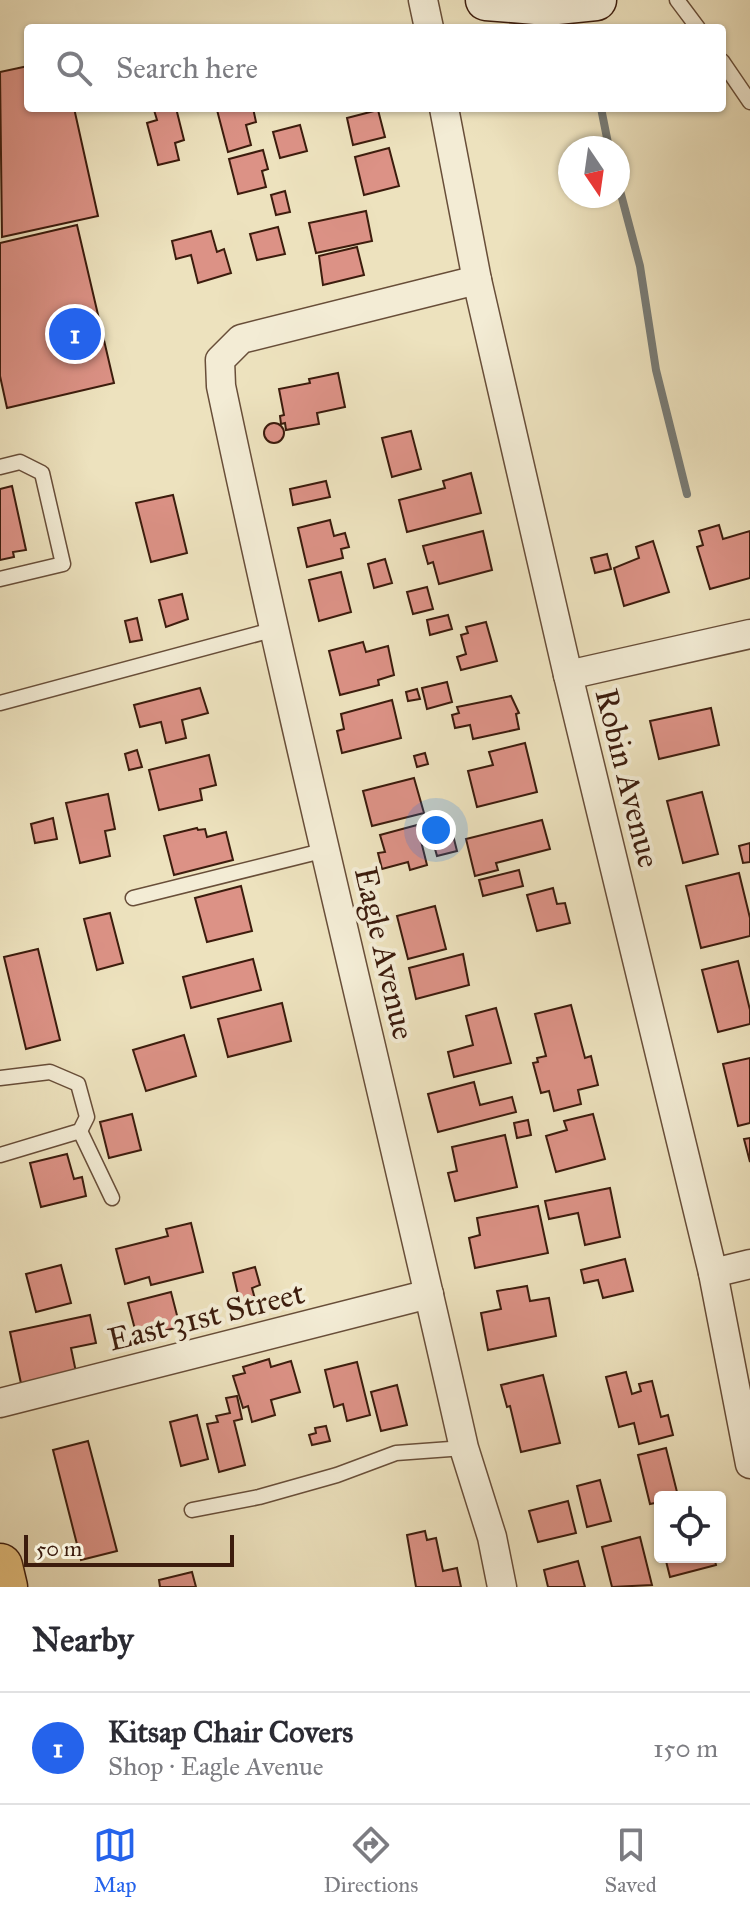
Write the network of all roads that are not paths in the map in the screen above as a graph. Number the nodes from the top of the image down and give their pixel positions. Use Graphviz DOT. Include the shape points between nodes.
graph roads {
  1 [pos="423,0"];
  2 [pos="486,0"];
  3 [pos="596,0"];
  4 [pos="677,0"];
  5 [pos="428,24"];
  6 [pos="695,24"];
  7 [pos="726,67"];
  8 [pos="750,102"];
  9 [pos="445,112"];
  10 [pos="477,280"];
  11 [pos="0,467"];
  12 [pos="0,579"];
  13 [pos="272,630"];
  14 [pos="750,634"];
  15 [pos="568,675"];
  16 [pos="0,703"];
  17 [pos="326,850"];
  18 [pos="133,898"];
  19 [pos="0,1078"];
  20 [pos="80,1131"];
  21 [pos="0,1155"];
  22 [pos="112,1198"];
  23 [pos="750,1264"];
  24 [pos="713,1273"];
  25 [pos="429,1294"];
  26 [pos="0,1403"];
  27 [pos="464,1448"];
  28 [pos="750,1464"];
  29 [pos="192,1510"];
  30 [pos="0,1566"];
  31 [pos="5,1587"];
  32 [pos="502,1587"];
  1 -- 5 [label="street"];
  2 -- 3 [label="main road" via="547,5"];
  4 -- 6 [label="lane"];
  7 -- 8 [label="lane"];
  9 -- 10 [label="street, Robin Avenue"];
  10 -- 13 [label="street, Eagle Avenue" via="241,339 220,360"];
  10 -- 15 [label="street, Robin Avenue"];
  11 -- 12 [label="lane" via="20,462 42,473 63,564"];
  13 -- 16 [label="lane"];
  13 -- 17 [label="street, Eagle Avenue"];
  14 -- 15 [label="street"];
  15 -- 24 [label="street, Robin Avenue"];
  17 -- 18 [label="lane"];
  17 -- 25 [label="street, Eagle Avenue"];
  19 -- 20 [label="lane" via="50,1072 78,1084 87,1117"];
  20 -- 21 [label="lane"];
  20 -- 22 [label="lane"];
  23 -- 24 [label="street"];
  24 -- 28 [label="street, Robin Avenue"];
  25 -- 26 [label="street, East 31st Street"];
  25 -- 27 [label="street, Eagle Avenue"];
  27 -- 29 [label="lane" via="396,1453 259,1497"];
  27 -- 32 [label="street, Eagle Avenue"];
  30 -- 31 [label="main road"];
}
